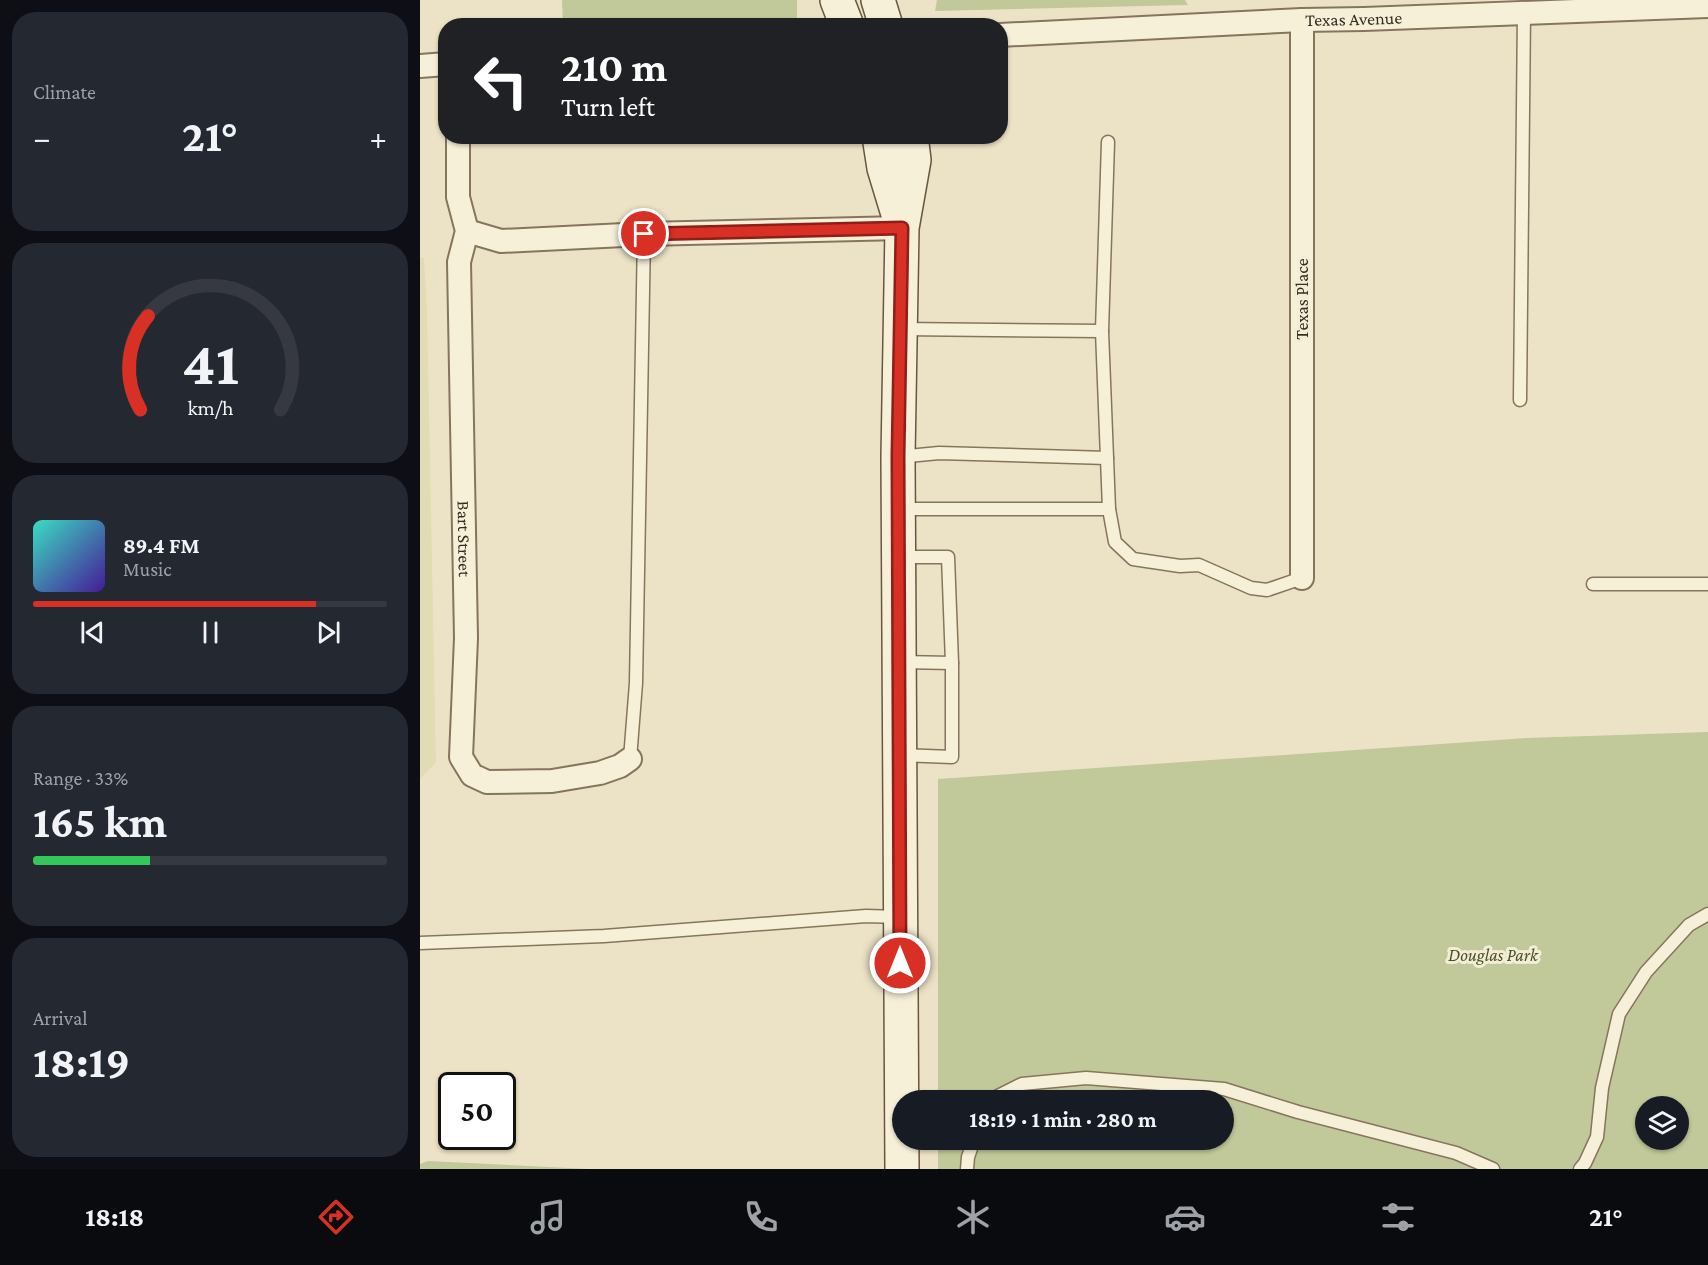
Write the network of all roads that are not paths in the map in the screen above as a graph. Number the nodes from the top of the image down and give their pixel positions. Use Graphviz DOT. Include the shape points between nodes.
graph roads {
  1 [pos="1708,6"];
  2 [pos="1364,9"];
  3 [pos="1524,12"];
  4 [pos="1302,20"];
  5 [pos="1008,35"];
  6 [pos="438,65"];
  7 [pos="420,66"];
  8 [pos="1108,142"];
  9 [pos="458,144"];
  10 [pos="880,144"];
  11 [pos="912,144"];
  12 [pos="902,228"];
  13 [pos="467,231"];
  14 [pos="644,234"];
  15 [pos="900,329"];
  16 [pos="1102,331"];
  17 [pos="1520,400"];
  18 [pos="898,456"];
  19 [pos="1107,458"];
  20 [pos="898,509"];
  21 [pos="1109,509"];
  22 [pos="899,557"];
  23 [pos="1302,578"];
  24 [pos="1593,584"];
  25 [pos="1708,584"];
  26 [pos="900,662"];
  27 [pos="952,663"];
  28 [pos="900,755"];
  29 [pos="630,759"];
  30 [pos="1708,914"];
  31 [pos="900,917"];
  32 [pos="420,943"];
  33 [pos="1010,1090"];
  34 [pos="1227,1090"];
  35 [pos="1234,1092"];
  36 [pos="970,1150"];
  37 [pos="902,1169"];
  38 [pos="967,1169"];
  39 [pos="1493,1169"];
  40 [pos="1580,1169"];
  1 -- 3 [label="street, Texas Avenue"];
  2 -- 3 [label="street, Texas Avenue"];
  2 -- 4 [label="street, Texas Avenue"];
  3 -- 17 [label="lane"];
  4 -- 5 [label="street, Texas Avenue"];
  4 -- 23 [label="street, Texas Place"];
  6 -- 7 [label="street"];
  8 -- 16 [label="lane"];
  9 -- 13 [label="street, Bart Street" via="458,196"];
  10 -- 12 [label="main road"];
  11 -- 12 [label="main road" via="914,160"];
  12 -- 14 [label="street"];
  12 -- 15 [label="main road"];
  13 -- 14 [label="street" via="501,241"];
  13 -- 29 [label="street, Bart Street" via="459,262 466,638 461,757 472,775 487,782 552,781 600,773"];
  14 -- 29 [label="lane" via="636,683"];
  15 -- 16 [label="lane"];
  15 -- 18 [label="main road"];
  16 -- 19 [label="lane"];
  18 -- 19 [label="lane" via="939,453"];
  18 -- 20 [label="main road"];
  19 -- 21 [label="lane"];
  20 -- 21 [label="lane"];
  20 -- 22 [label="main road"];
  21 -- 23 [label="lane" via="1115,542 1133,559 1199,566 1251,588 1267,590"];
  22 -- 26 [label="main road"];
  22 -- 27 [label="lane" via="948,557"];
  24 -- 25 [label="lane"];
  26 -- 27 [label="lane"];
  26 -- 28 [label="main road"];
  27 -- 28 [label="lane" via="952,757"];
  28 -- 31 [label="main road"];
  30 -- 40 [label="lane" via="1689,925 1646,972 1619,1014 1602,1088 1597,1137"];
  31 -- 32 [label="lane"];
  31 -- 37 [label="main road"];
  33 -- 34 [label="lane" via="1022,1084 1086,1078"];
  35 -- 39 [label="lane" via="1456,1153"];
  36 -- 38 [label="lane"];
}
